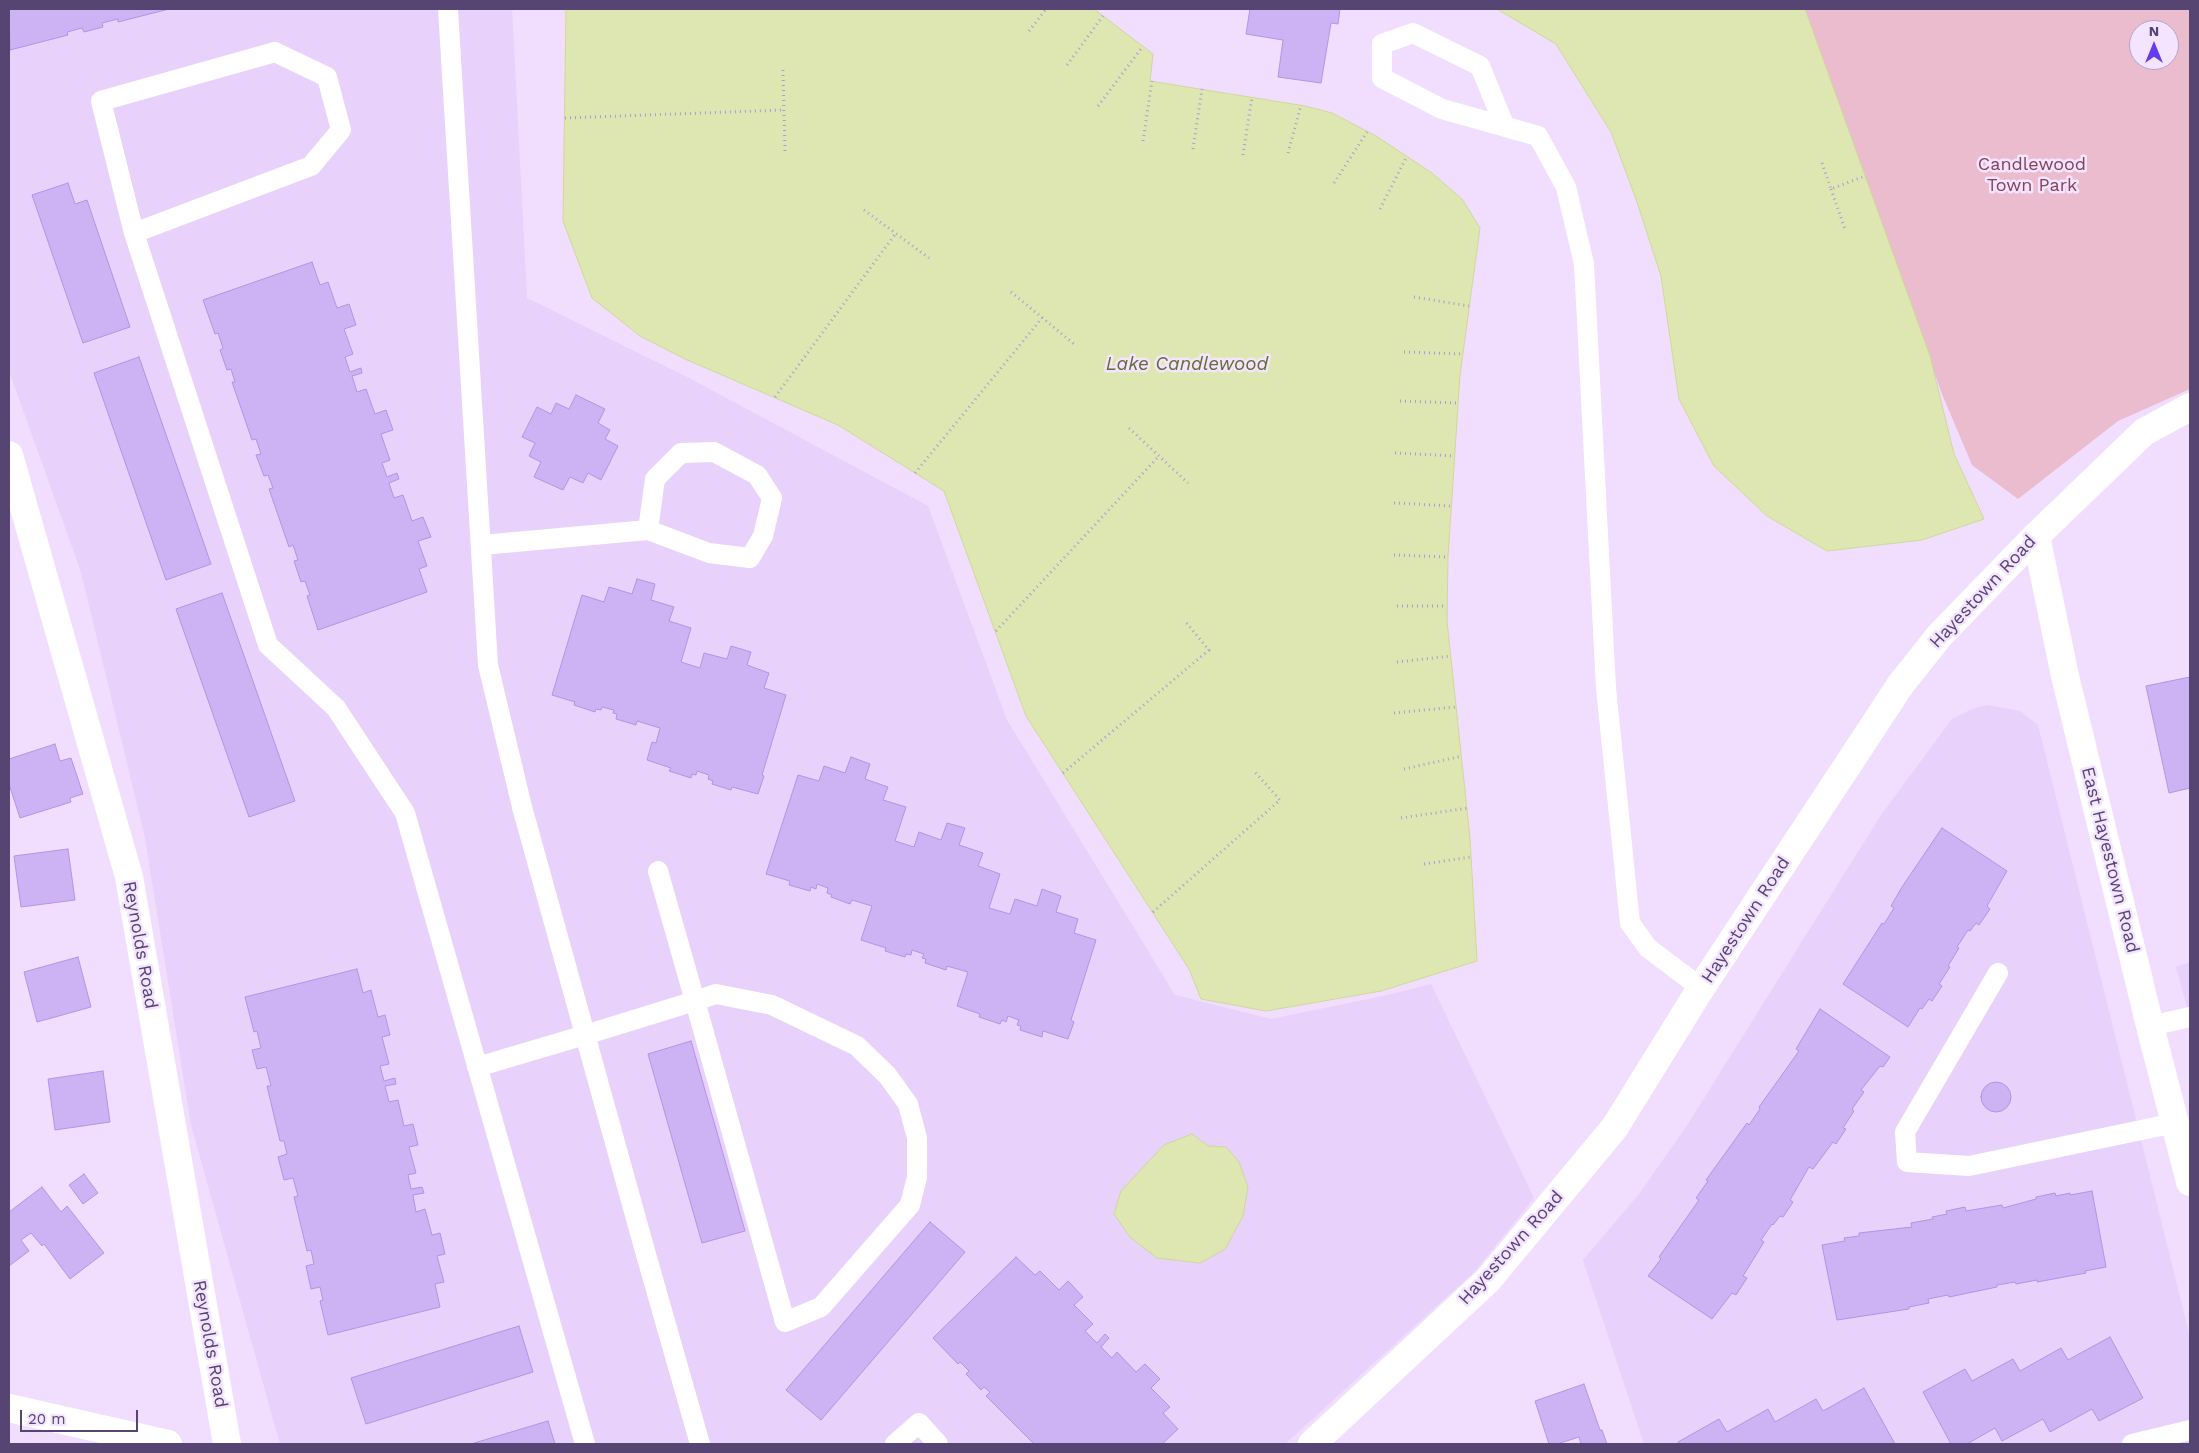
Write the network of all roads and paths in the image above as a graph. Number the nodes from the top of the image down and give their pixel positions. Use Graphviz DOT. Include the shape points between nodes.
graph roads {
  1 [pos="448,9"];
  2 [pos="1046,9"];
  3 [pos="1103,16"];
  4 [pos="1029,31"];
  5 [pos="1143,46"];
  6 [pos="1067,65"];
  7 [pos="783,70"];
  8 [pos="1152,81"];
  9 [pos="1202,89"];
  10 [pos="1252,98"];
  11 [pos="1301,105"];
  12 [pos="1098,106"];
  13 [pos="783,110"];
  14 [pos="565,118"];
  15 [pos="1505,127"];
  16 [pos="1367,132"];
  17 [pos="1143,141"];
  18 [pos="1193,149"];
  19 [pos="785,150"];
  20 [pos="1288,153"];
  21 [pos="1243,155"];
  22 [pos="1407,156"];
  23 [pos="1822,163"];
  24 [pos="1865,176"];
  25 [pos="1334,183"];
  26 [pos="1831,188"];
  27 [pos="864,210"];
  28 [pos="1380,210"];
  29 [pos="1845,229"];
  30 [pos="134,233"];
  31 [pos="896,233"];
  32 [pos="929,258"];
  33 [pos="1011,292"];
  34 [pos="1414,297"];
  35 [pos="1469,306"];
  36 [pos="1042,318"];
  37 [pos="1074,344"];
  38 [pos="1404,352"];
  39 [pos="1463,354"];
  40 [pos="775,398"];
  41 [pos="1400,401"];
  42 [pos="1458,403"];
  43 [pos="2190,407"];
  44 [pos="1129,428"];
  45 [pos="1395,453"];
  46 [pos="9,455"];
  47 [pos="1159,456"];
  48 [pos="1454,456"];
  49 [pos="915,473"];
  50 [pos="1188,483"];
  51 [pos="1394,503"];
  52 [pos="1451,506"];
  53 [pos="648,530"];
  54 [pos="2036,536"];
  55 [pos="482,546"];
  56 [pos="1394,555"];
  57 [pos="1448,557"];
  58 [pos="1396,606"];
  59 [pos="1447,606"];
  60 [pos="1184,620"];
  61 [pos="996,631"];
  62 [pos="1451,656"];
  63 [pos="1396,662"];
  64 [pos="1456,707"];
  65 [pos="1394,713"];
  66 [pos="1462,756"];
  67 [pos="1404,769"];
  68 [pos="1254,771"];
  69 [pos="1063,773"];
  70 [pos="1468,808"];
  71 [pos="1402,818"];
  72 [pos="1472,857"];
  73 [pos="1424,864"];
  74 [pos="658,871"];
  75 [pos="1153,912"];
  76 [pos="1998,973"];
  77 [pos="1701,988"];
  78 [pos="694,1001"];
  79 [pos="2190,1017"];
  80 [pos="2150,1026"];
  81 [pos="585,1035"];
  82 [pos="477,1067"];
  83 [pos="2175,1123"];
  84 [pos="2190,1182"];
  85 [pos="9,1408"];
  86 [pos="2190,1430"];
  87 [pos="168,1444"];
  88 [pos="227,1444"];
  89 [pos="585,1444"];
  90 [pos="700,1444"];
  91 [pos="895,1444"];
  92 [pos="938,1444"];
  93 [pos="1312,1444"];
  94 [pos="2132,1444"];
  1 -- 55 [label="lane"];
  2 -- 4 [label="path"];
  3 -- 6 [label="path"];
  5 -- 12 [label="path"];
  7 -- 13 [label="path"];
  8 -- 17 [label="path"];
  9 -- 18 [label="path"];
  10 -- 21 [label="path"];
  11 -- 20 [label="path"];
  13 -- 14 [label="path"];
  13 -- 19 [label="path"];
  15 -- 15 [label="lane" via="1442,109 1382,78 1382,44 1413,33 1480,66"];
  15 -- 77 [label="lane" via="1538,136 1566,186 1584,264 1606,688 1630,923 1648,948"];
  16 -- 25 [label="path"];
  22 -- 28 [label="path"];
  23 -- 26 [label="path"];
  24 -- 26 [label="path"];
  26 -- 29 [label="path"];
  27 -- 31 [label="path"];
  30 -- 30 [label="lane" via="311,166 341,130 327,76 276,52 102,101"];
  30 -- 82 [label="lane" via="268,645 336,708 405,813"];
  31 -- 32 [label="path"];
  31 -- 40 [label="path"];
  33 -- 36 [label="path"];
  34 -- 35 [label="path"];
  36 -- 37 [label="path"];
  36 -- 49 [label="path"];
  38 -- 39 [label="path"];
  41 -- 42 [label="path"];
  43 -- 54 [label="street, Hayestown Road" via="2144,432"];
  44 -- 47 [label="path"];
  45 -- 48 [label="path"];
  46 -- 88 [label="street, Reynolds Road" via="129,877"];
  47 -- 50 [label="path"];
  47 -- 61 [label="path"];
  51 -- 52 [label="path"];
  53 -- 53 [label="lane" via="709,553 750,558 763,536 772,498 757,475 714,452 681,453 655,479"];
  53 -- 55 [label="lane"];
  54 -- 77 [label="street, Hayestown Road" via="1940,635 1901,684"];
  54 -- 80 [label="street, East Hayestown Road" via="2066,676"];
  55 -- 81 [label="lane" via="488,665 522,807"];
  56 -- 57 [label="path"];
  58 -- 59 [label="path"];
  60 -- 69 [label="path" via="1209,650"];
  62 -- 63 [label="path"];
  64 -- 65 [label="path"];
  66 -- 67 [label="path"];
  68 -- 75 [label="path" via="1280,800"];
  70 -- 71 [label="path"];
  72 -- 73 [label="path"];
  74 -- 78 [label="lane"];
  76 -- 83 [label="lane" via="1905,1132 1907,1162 1969,1166"];
  77 -- 93 [label="street, Hayestown Road" via="1615,1127 1488,1280"];
  78 -- 78 [label="lane" via="716,994 772,1005 857,1046 887,1075 908,1104 917,1138 917,1177 910,1205 821,1307 785,1322"];
  78 -- 81 [label="lane"];
  79 -- 80 [label="lane"];
  80 -- 83 [label="street, East Hayestown Road"];
  81 -- 82 [label="lane"];
  81 -- 90 [label="lane"];
  82 -- 89 [label="lane"];
  83 -- 84 [label="street, East Hayestown Road"];
  85 -- 87 [label="street"];
  86 -- 94 [label="lane"];
  91 -- 92 [label="lane" via="919,1423"];
}
